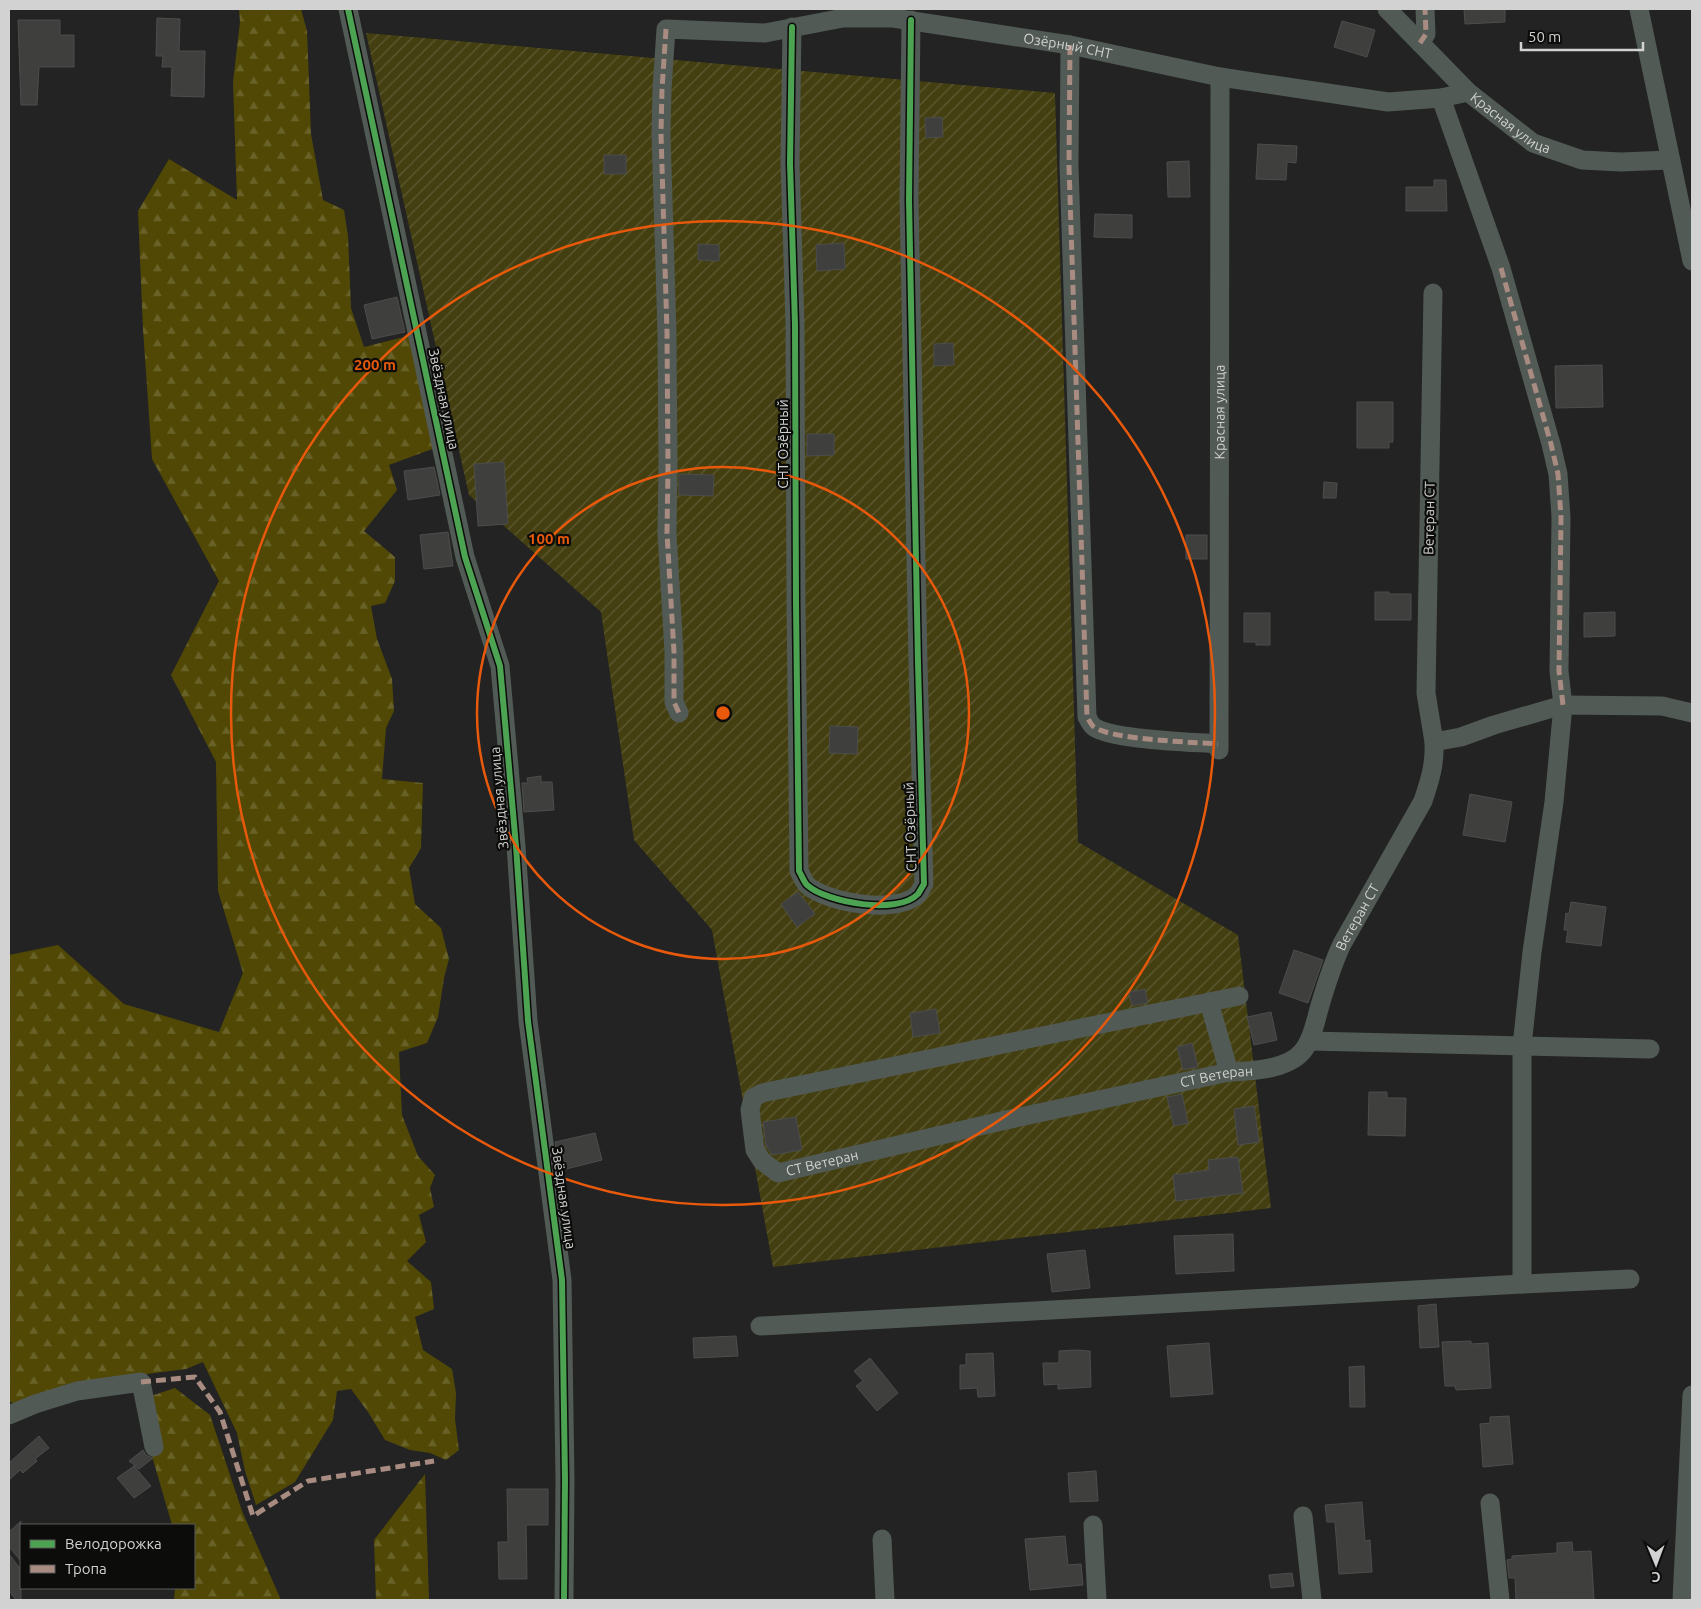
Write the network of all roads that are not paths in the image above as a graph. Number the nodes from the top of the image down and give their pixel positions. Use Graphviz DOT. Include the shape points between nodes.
graph roads {
  1 [pos="348,9"];
  2 [pos="1387,9"];
  3 [pos="1425,9"];
  4 [pos="1639,9"];
  5 [pos="911,20"];
  6 [pos="792,27"];
  7 [pos="1420,43"];
  8 [pos="1070,45"];
  9 [pos="1220,77"];
  10 [pos="1468,92"];
  11 [pos="1441,98"];
  12 [pos="1670,160"];
  13 [pos="1692,261"];
  14 [pos="1433,294"];
  15 [pos="1563,706"];
  16 [pos="1692,712"];
  17 [pos="679,713"];
  18 [pos="1434,742"];
  19 [pos="1239,996"];
  20 [pos="1209,1002"];
  21 [pos="1309,1041"];
  22 [pos="1522,1046"];
  23 [pos="1650,1049"];
  24 [pos="1229,1072"];
  25 [pos="1630,1279"];
  26 [pos="1522,1284"];
  27 [pos="760,1326"];
  28 [pos="1692,1395"];
  29 [pos="9,1415"];
  30 [pos="154,1447"];
  31 [pos="1490,1503"];
  32 [pos="1303,1516"];
  33 [pos="1093,1525"];
  34 [pos="882,1539"];
  35 [pos="564,1600"];
  36 [pos="885,1600"];
  37 [pos="1097,1600"];
  38 [pos="1312,1600"];
  39 [pos="1500,1600"];
  40 [pos="1682,1600"];
  1 -- 35 [label="street, Звёздная улица" via="465,557 500,666 528,1021 562,1280"];
  2 -- 7 [label="street, Красная улица"];
  3 -- 7 [label="street" via="1426,34"];
  4 -- 12 [label="street"];
  5 -- 6 [label="street, Озёрный СНТ" via="843,18"];
  5 -- 6 [label="street, СНТ Озёрный" via="910,210 924,884 917,895 903,902 875,906 847,903 824,895 806,884 799,871 795,344 790,163"];
  5 -- 8 [label="street, Озёрный СНТ"];
  6 -- 17 [label="street, Озёрный СНТ" via="765,33 666,29 661,133 667,333 667,533 674,702"];
  7 -- 10 [label="street, Красная улица"];
  8 -- 9 [label="street, Озёрный СНТ"];
  8 -- 9 [label="street, Красная улица" via="1069,166 1087,717 1093,726 1105,732 1218,747"];
  9 -- 11 [label="street, Озёрный СНТ" via="1388,102"];
  10 -- 11 [label="street, Озёрный СНТ"];
  10 -- 12 [label="street, Красная улица" via="1533,144 1582,160"];
  11 -- 15 [label="street" via="1501,268 1558,474 1561,517 1559,671"];
  12 -- 13 [label="street"];
  14 -- 18 [label="street, Ветеран СТ" via="1426,693"];
  15 -- 16 [label="street" via="1662,706"];
  15 -- 18 [label="street"];
  15 -- 22 [label="street" via="1554,802"];
  18 -- 21 [label="street, Ветеран СТ" via="1431,779 1423,801 1342,944"];
  19 -- 20 [label="street, СТ Ветеран"];
  20 -- 24 [label="street"];
  20 -- 24 [label="street, СТ Ветеран" via="762,1093 753,1098 750,1110 755,1150 762,1161 778,1173"];
  21 -- 22 [label="street"];
  21 -- 24 [label="street, СТ Ветеран" via="1301,1053 1288,1062 1261,1070"];
  22 -- 23 [label="street"];
  22 -- 26 [label="street"];
  25 -- 26 [label="street"];
  26 -- 27 [label="street"];
  28 -- 40 [label="street"];
  29 -- 30 [label="street" via="77,1392 141,1382"];
  31 -- 39 [label="street"];
  32 -- 38 [label="street"];
  33 -- 37 [label="street"];
  34 -- 36 [label="street"];
}
